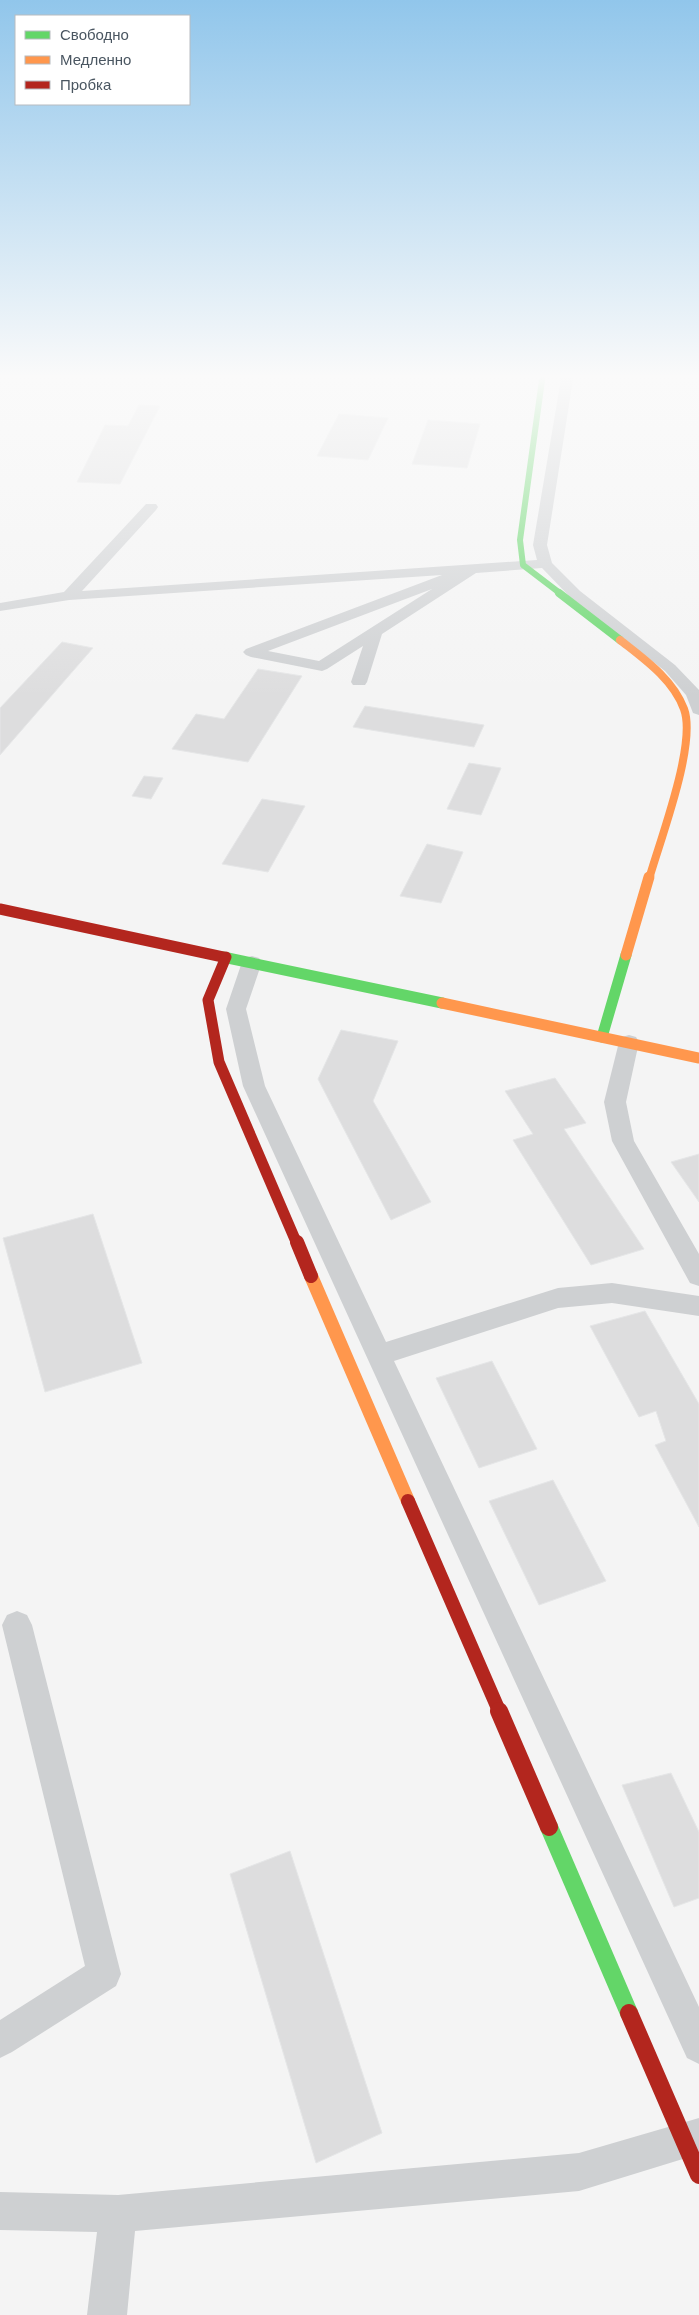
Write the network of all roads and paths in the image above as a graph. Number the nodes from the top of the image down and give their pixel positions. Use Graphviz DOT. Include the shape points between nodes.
graph roads {
  1 [pos="528,481"];
  2 [pos="550,481"];
  3 [pos="151,507"];
  4 [pos="545,564"];
  5 [pos="523,565"];
  6 [pos="474,568"];
  7 [pos="69,596"];
  8 [pos="6,606"];
  9 [pos="0,616"];
  10 [pos="375,632"];
  11 [pos="359,682"];
  12 [pos="699,710"];
  13 [pos="699,737"];
  14 [pos="685,757"];
  15 [pos="0,909"];
  16 [pos="226,957"];
  17 [pos="252,962"];
  18 [pos="602,1037"];
  19 [pos="629,1042"];
  20 [pos="699,1058"];
  21 [pos="699,1276"];
  22 [pos="699,1306"];
  23 [pos="379,1355"];
  24 [pos="17,1624"];
  25 [pos="0,2040"];
  26 [pos="699,2046"];
  27 [pos="691,2138"];
  28 [pos="699,2175"];
  29 [pos="0,2211"];
  30 [pos="118,2214"];
  31 [pos="108,2315"];
  1 -- 5 [label="street" via="520,540"];
  2 -- 4 [label="street" via="540,545"];
  3 -- 7 [label="street"];
  4 -- 5 [label="street"];
  4 -- 12 [label="street" via="575,594 670,668 694,694"];
  5 -- 6 [label="street"];
  5 -- 14 [label="street" via="662,675 681,700 688,723"];
  6 -- 7 [label="street"];
  6 -- 10 [label="street"];
  6 -- 10 [label="street" via="251,652 322,666"];
  7 -- 8 [label="street"];
  8 -- 9 [label="street"];
  10 -- 11 [label="street"];
  13 -- 14 [label="street"];
  14 -- 18 [label="street"];
  15 -- 16 [label="street"];
  16 -- 17 [label="street"];
  16 -- 27 [label="street" via="208,1000 219,1062"];
  17 -- 18 [label="street"];
  17 -- 23 [label="street" via="236,1009 254,1086"];
  18 -- 19 [label="street"];
  19 -- 20 [label="street"];
  19 -- 21 [label="street" via="616,1102 623,1141"];
  22 -- 23 [label="street" via="612,1293 558,1298"];
  23 -- 26 [label="street"];
  24 -- 25 [label="street" via="104,1974"];
  27 -- 28 [label="street"];
  27 -- 30 [label="street" via="579,2172"];
  29 -- 30 [label="street"];
  30 -- 31 [label="street"];
}
